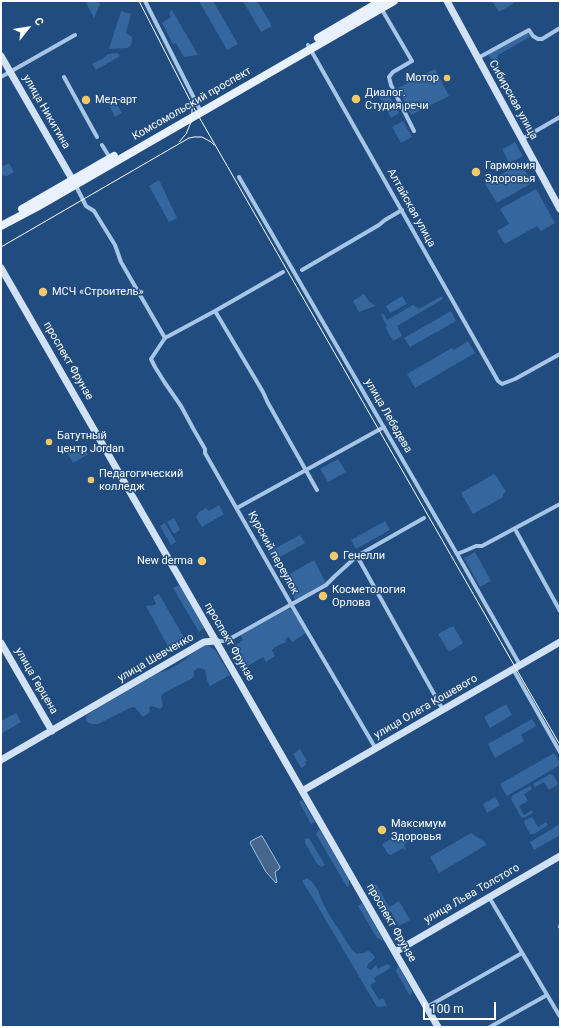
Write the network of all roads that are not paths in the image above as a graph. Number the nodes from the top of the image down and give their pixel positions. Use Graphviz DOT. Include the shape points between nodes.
graph roads {
  1 [pos="145,1"];
  2 [pos="394,1"];
  3 [pos="448,1"];
  4 [pos="381,5"];
  5 [pos="560,28"];
  6 [pos="75,35"];
  7 [pos="309,47"];
  8 [pos="1,56"];
  9 [pos="478,58"];
  10 [pos="10,72"];
  11 [pos="1,77"];
  12 [pos="64,77"];
  13 [pos="199,108"];
  14 [pos="560,117"];
  15 [pos="414,131"];
  16 [pos="97,137"];
  17 [pos="522,139"];
  18 [pos="102,145"];
  19 [pos="110,158"];
  20 [pos="239,177"];
  21 [pos="74,182"];
  22 [pos="560,209"];
  23 [pos="402,210"];
  24 [pos="1,221"];
  25 [pos="1,226"];
  26 [pos="1,268"];
  27 [pos="302,270"];
  28 [pos="282,272"];
  29 [pos="215,311"];
  30 [pos="165,338"];
  31 [pos="560,354"];
  32 [pos="384,427"];
  33 [pos="306,470"];
  34 [pos="317,490"];
  35 [pos="560,504"];
  36 [pos="237,508"];
  37 [pos="424,518"];
  38 [pos="515,529"];
  39 [pos="457,554"];
  40 [pos="357,556"];
  41 [pos="291,604"];
  42 [pos="560,611"];
  43 [pos="216,641"];
  44 [pos="560,642"];
  45 [pos="1,643"];
  46 [pos="520,665"];
  47 [pos="513,670"];
  48 [pos="443,710"];
  49 [pos="52,731"];
  50 [pos="376,749"];
  51 [pos="560,752"];
  52 [pos="1,760"];
  53 [pos="302,791"];
  54 [pos="560,856"];
  55 [pos="489,897"];
  56 [pos="395,952"];
  57 [pos="522,953"];
  58 [pos="547,995"];
  59 [pos="427,1007"];
  60 [pos="560,1016"];
  61 [pos="438,1027"];
  62 [pos="490,1027"];
  1 -- 13 [label="street"];
  2 -- 4 [label="main road, Комсомольский проспект"];
  3 -- 9 [label="main road, Сибирская улица"];
  4 -- 7 [label="main road, Комсомольский проспект"];
  4 -- 15 [label="street" via="412,61 389,77"];
  5 -- 9 [label="street" via="542,39 533,36 529,30"];
  6 -- 10 [label="street"];
  7 -- 13 [label="main road, Комсомольский проспект"];
  7 -- 21 [label="main road, Комсомольский проспект"];
  7 -- 23 [label="street, Алтайская улица"];
  8 -- 10 [label="main road, улица Никитина"];
  9 -- 17 [label="main road, Сибирская улица"];
  10 -- 11 [label="street"];
  10 -- 21 [label="main road, улица Никитина"];
  12 -- 16 [label="street"];
  13 -- 19 [label="main road, Комсомольский проспект"];
  14 -- 17 [label="street"];
  17 -- 22 [label="main road, Сибирская улица"];
  18 -- 19 [label="street"];
  19 -- 21 [label="main road, Комсомольский проспект"];
  20 -- 32 [label="street, улица Лебедева"];
  21 -- 24 [label="main road, Комсомольский проспект"];
  21 -- 25 [label="main road, Комсомольский проспект" via="37,207"];
  21 -- 30 [label="street" via="86,206 94,211 115,245 121,262"];
  23 -- 27 [label="street"];
  23 -- 31 [label="street, Алтайская улица" via="498,381 502,384 515,379"];
  26 -- 43 [label="main road, проспект Фрунзе"];
  28 -- 29 [label="street"];
  29 -- 30 [label="street"];
  29 -- 33 [label="street"];
  30 -- 36 [label="street, Курский переулок" via="151,359 181,406"];
  32 -- 33 [label="street"];
  32 -- 39 [label="street, улица Лебедева"];
  33 -- 34 [label="street"];
  33 -- 36 [label="street"];
  35 -- 38 [label="street"];
  36 -- 41 [label="street, Курский переулок"];
  37 -- 40 [label="street, улица Шевченко"];
  38 -- 39 [label="street" via="482,546"];
  38 -- 42 [label="street"];
  39 -- 46 [label="street, улица Лебедева"];
  40 -- 41 [label="street, улица Шевченко" via="326,585"];
  40 -- 48 [label="street"];
  41 -- 43 [label="street, улица Шевченко" via="226,641"];
  41 -- 50 [label="street, Курский переулок"];
  43 -- 49 [label="main road, улица Шевченко" via="204,642"];
  43 -- 53 [label="main road, проспект Фрунзе"];
  44 -- 46 [label="main road, улица Олега Кошевого"];
  45 -- 49 [label="main road, улица Герцена"];
  46 -- 47 [label="main road, улица Олега Кошевого"];
  47 -- 48 [label="main road, улица Олега Кошевого"];
  47 -- 51 [label="street"];
  48 -- 50 [label="main road, улица Олега Кошевого"];
  49 -- 52 [label="main road, улица Шевченко"];
  50 -- 53 [label="main road, улица Олега Кошевого"];
  53 -- 56 [label="main road, проспект Фрунзе"];
  54 -- 55 [label="main road, улица Льва Толстого"];
  55 -- 56 [label="main road, улица Льва Толстого"];
  55 -- 57 [label="street"];
  56 -- 59 [label="main road, проспект Фрунзе"];
  57 -- 58 [label="street"];
  57 -- 59 [label="street"];
  58 -- 60 [label="street"];
  58 -- 62 [label="street"];
  59 -- 61 [label="main road, проспект Фрунзе"];
}
